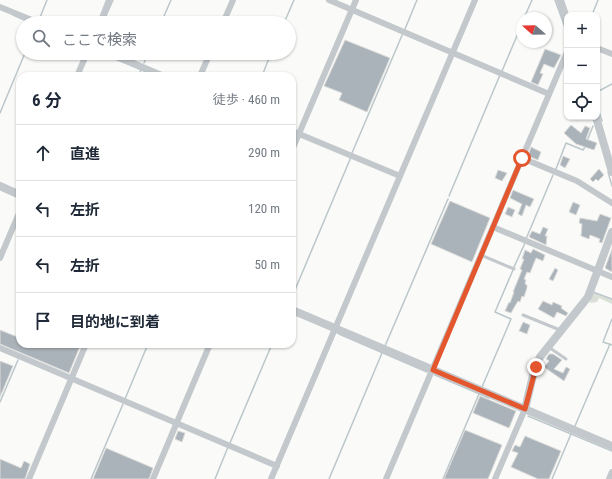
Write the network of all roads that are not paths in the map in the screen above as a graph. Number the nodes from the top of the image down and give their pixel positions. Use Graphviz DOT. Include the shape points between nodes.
graph roads {
  1 [pos="109,0"];
  2 [pos="233,0"];
  3 [pos="329,0"];
  4 [pos="356,0"];
  5 [pos="475,0"];
  6 [pos="560,0"];
  7 [pos="0,7"];
  8 [pos="352,10"];
  9 [pos="564,12"];
  10 [pos="22,16"];
  11 [pos="103,16"];
  12 [pos="226,16"];
  13 [pos="600,49"];
  14 [pos="453,53"];
  15 [pos="612,54"];
  16 [pos="564,59"];
  17 [pos="84,60"];
  18 [pos="126,60"];
  19 [pos="207,60"];
  20 [pos="79,72"];
  21 [pos="155,72"];
  22 [pos="202,72"];
  23 [pos="549,94"];
  24 [pos="597,120"];
  25 [pos="296,132"];
  26 [pos="299,134"];
  27 [pos="296,141"];
  28 [pos="522,158"];
  29 [pos="612,172"];
  30 [pos="400,176"];
  31 [pos="0,186"];
  32 [pos="16,193"];
  33 [pos="612,203"];
  34 [pos="16,220"];
  35 [pos="494,227"];
  36 [pos="612,232"];
  37 [pos="481,255"];
  38 [pos="0,258"];
  39 [pos="514,269"];
  40 [pos="597,272"];
  41 [pos="612,277"];
  42 [pos="296,312"];
  43 [pos="523,315"];
  44 [pos="336,329"];
  45 [pos="561,330"];
  46 [pos="548,346"];
  47 [pos="0,348"];
  48 [pos="84,348"];
  49 [pos="208,348"];
  50 [pos="566,359"];
  51 [pos="433,370"];
  52 [pos="71,379"];
  53 [pos="525,409"];
  54 [pos="176,423"];
  55 [pos="612,446"];
  56 [pos="277,466"];
  57 [pos="612,472"];
  58 [pos="29,479"];
  59 [pos="152,479"];
  60 [pos="272,479"];
  61 [pos="386,479"];
  62 [pos="495,479"];
  63 [pos="609,479"];
  1 -- 11 [label="street"];
  2 -- 12 [label="street"];
  3 -- 8 [label="street"];
  4 -- 8 [label="street"];
  5 -- 14 [label="street"];
  6 -- 9 [label="street"];
  7 -- 10 [label="street"];
  8 -- 14 [label="street"];
  8 -- 26 [label="street"];
  13 -- 15 [label="street"];
  14 -- 23 [label="street"];
  14 -- 30 [label="street"];
  16 -- 23 [label="street"];
  17 -- 20 [label="street"];
  18 -- 21 [label="street"];
  19 -- 22 [label="street"];
  23 -- 28 [label="street"];
  24 -- 29 [label="street"];
  25 -- 26 [label="street"];
  26 -- 27 [label="street"];
  26 -- 30 [label="street"];
  28 -- 33 [label="street" via="577,181"];
  28 -- 35 [label="street"];
  30 -- 44 [label="street"];
  31 -- 32 [label="street"];
  34 -- 38 [label="street"];
  35 -- 37 [label="street"];
  35 -- 40 [label="street"];
  36 -- 40 [label="street"];
  37 -- 39 [label="lane"];
  37 -- 51 [label="street"];
  40 -- 41 [label="street"];
  40 -- 45 [label="street" via="586,300"];
  42 -- 44 [label="street"];
  43 -- 45 [label="lane"];
  44 -- 51 [label="street"];
  44 -- 56 [label="street"];
  45 -- 46 [label="street"];
  46 -- 50 [label="lane"];
  46 -- 53 [label="street" via="536,367"];
  47 -- 52 [label="street"];
  48 -- 52 [label="street"];
  49 -- 54 [label="street"];
  51 -- 53 [label="street"];
  51 -- 61 [label="street"];
  52 -- 54 [label="street"];
  52 -- 58 [label="street"];
  53 -- 55 [label="street"];
  53 -- 62 [label="street"];
  54 -- 56 [label="street"];
  54 -- 59 [label="street"];
  56 -- 60 [label="street"];
  57 -- 63 [label="street"];
}
